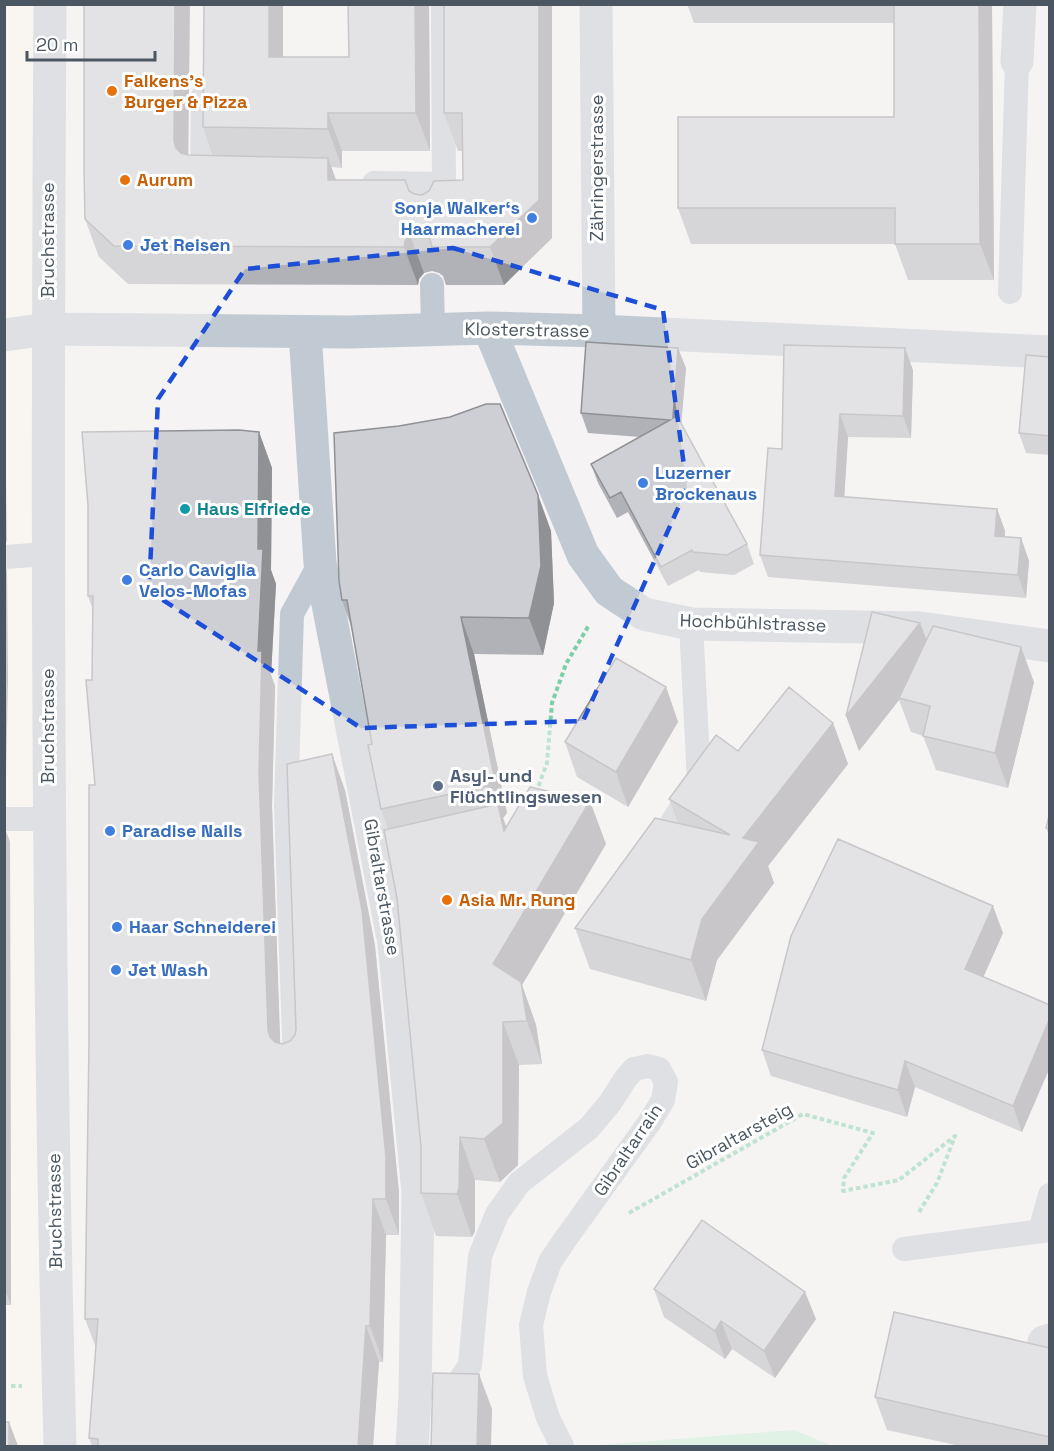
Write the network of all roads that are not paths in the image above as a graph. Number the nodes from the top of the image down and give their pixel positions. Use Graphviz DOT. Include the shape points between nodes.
graph roads {
  1 [pos="50,4"];
  2 [pos="443,4"];
  3 [pos="596,4"];
  4 [pos="1020,4"];
  5 [pos="1017,61"];
  6 [pos="203,74"];
  7 [pos="237,180"];
  8 [pos="352,182"];
  9 [pos="444,184"];
  10 [pos="433,219"];
  11 [pos="432,285"];
  12 [pos="1010,292"];
  13 [pos="489,328"];
  14 [pos="48,329"];
  15 [pos="433,329"];
  16 [pos="598,331"];
  17 [pos="305,332"];
  18 [pos="4,335"];
  19 [pos="1050,352"];
  20 [pos="48,554"];
  21 [pos="4,557"];
  22 [pos="320,563"];
  23 [pos="691,624"];
  24 [pos="1050,646"];
  25 [pos="4,819"];
  26 [pos="49,819"];
  27 [pos="646,861"];
  28 [pos="296,1065"];
  29 [pos="1050,1195"];
  30 [pos="1045,1230"];
  31 [pos="904,1249"];
  32 [pos="415,1396"];
  33 [pos="60,1446"];
  34 [pos="412,1446"];
  35 [pos="562,1446"];
  1 -- 14 [label="street, Bruchstrasse"];
  2 -- 9 [label="lane"];
  3 -- 16 [label="street, Zähringerstrasse"];
  4 -- 5 [label="street"];
  5 -- 12 [label="lane"];
  6 -- 7 [label="lane" via="202,179"];
  8 -- 9 [label="lane"];
  9 -- 10 [label="lane"];
  11 -- 15 [label="lane"];
  13 -- 15 [label="street, Klosterstrasse"];
  13 -- 16 [label="street, Klosterstrasse"];
  13 -- 23 [label="street, Hochbühlstrasse" via="583,555 609,591 644,614"];
  14 -- 17 [label="street, Klosterstrasse"];
  14 -- 18 [label="street, Klosterstrasse"];
  14 -- 20 [label="street, Bruchstrasse"];
  15 -- 17 [label="street, Klosterstrasse"];
  16 -- 19 [label="street, Klosterstrasse"];
  17 -- 22 [label="street, Gibraltarstrasse"];
  20 -- 21 [label="lane"];
  20 -- 26 [label="street, Bruchstrasse"];
  22 -- 28 [label="lane" via="292,614 286,806"];
  22 -- 32 [label="street, Gibraltarstrasse" via="389,861 418,1192"];
  23 -- 24 [label="street, Hochbühlstrasse" via="920,628"];
  23 -- 27 [label="lane" via="699,780"];
  25 -- 26 [label="lane"];
  26 -- 33 [label="street, Bruchstrasse"];
  29 -- 30 [label="lane"];
  30 -- 31 [label="lane"];
  32 -- 34 [label="street, Gibraltarstrasse"];
  32 -- 35 [label="lane, Gibraltarrain" via="453,1391 470,1365 480,1256 497,1214 519,1183 589,1128 634,1069 659,1069 666,1082 663,1100 550,1262 539,1292 531,1325 535,1376"];
}
